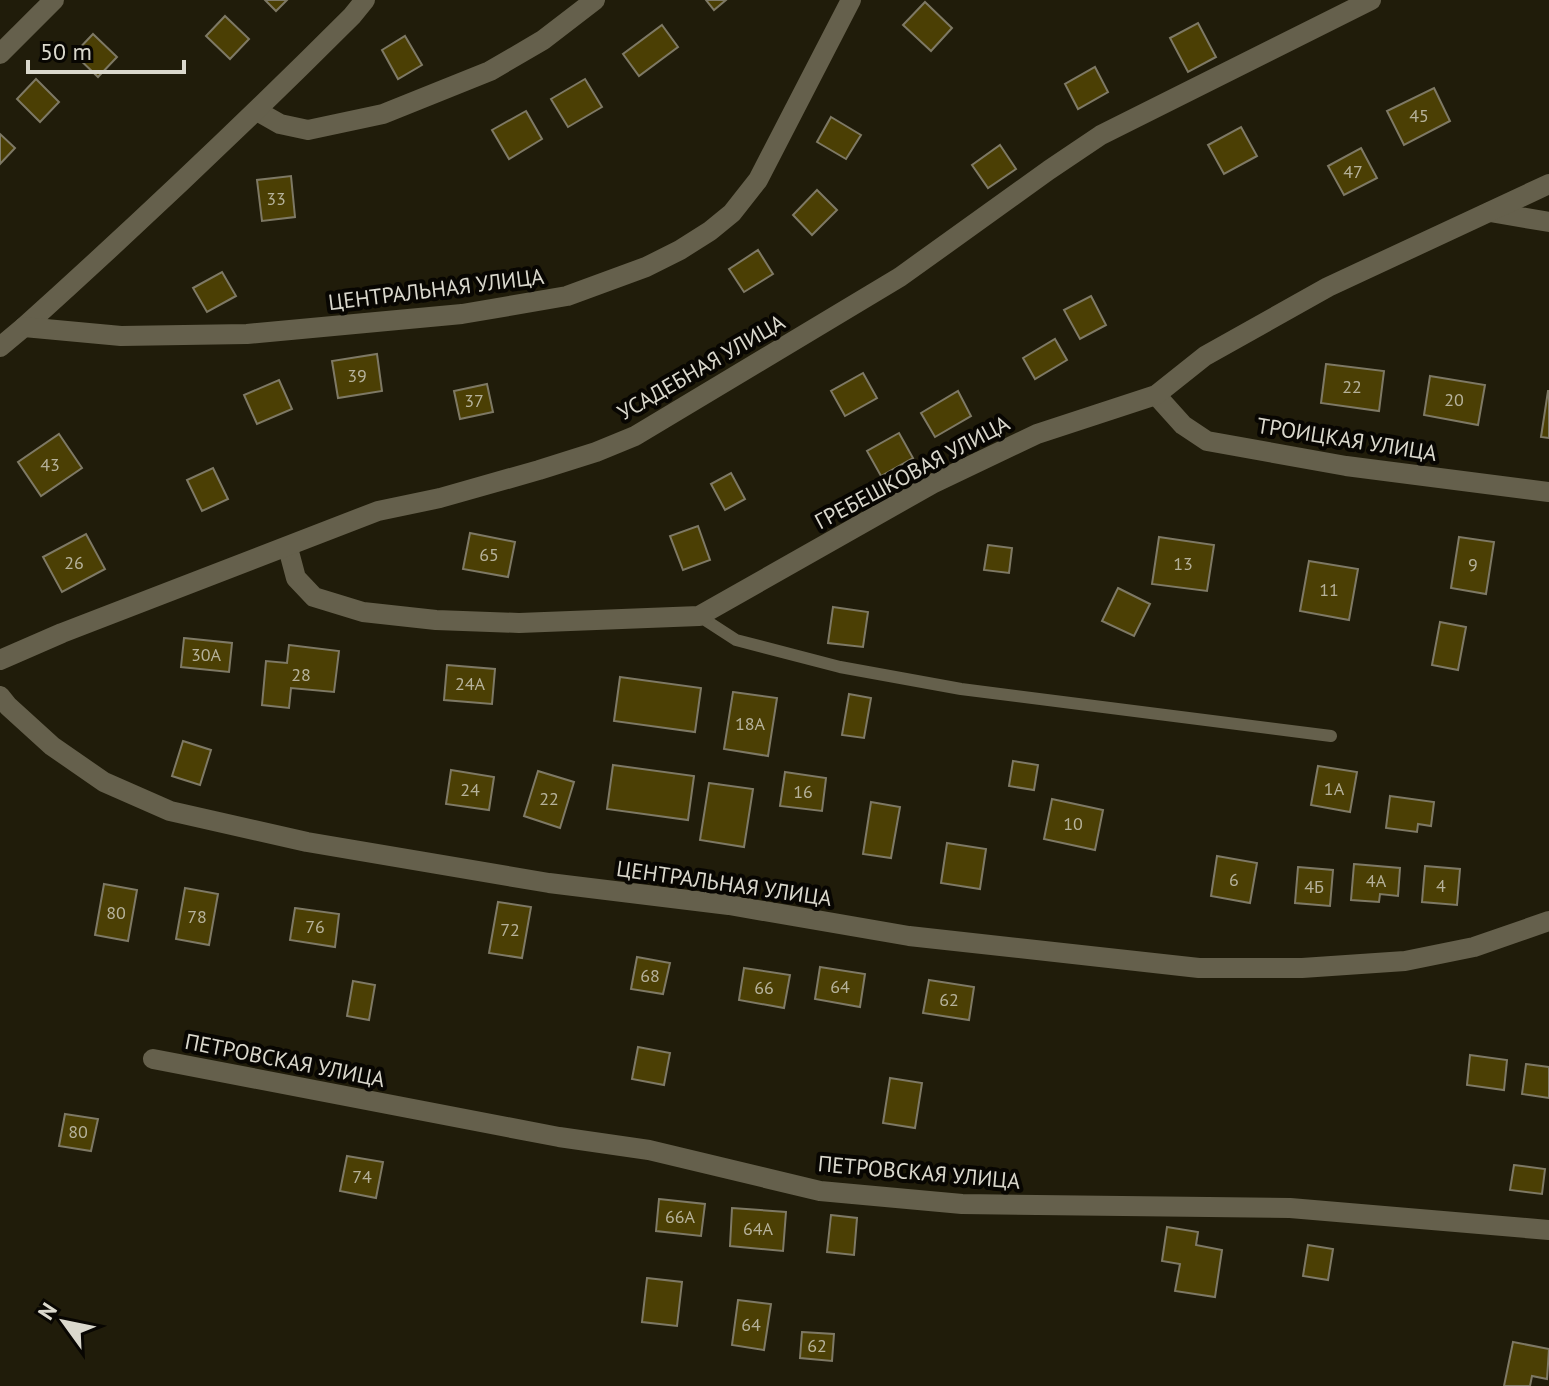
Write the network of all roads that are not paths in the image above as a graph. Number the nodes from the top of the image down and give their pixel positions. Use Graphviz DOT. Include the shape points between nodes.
graph roads {
  1 [pos="54,0"];
  2 [pos="365,0"];
  3 [pos="595,0"];
  4 [pos="851,0"];
  5 [pos="1371,0"];
  6 [pos="0,54"];
  7 [pos="257,111"];
  8 [pos="1549,184"];
  9 [pos="1490,212"];
  10 [pos="1549,222"];
  11 [pos="24,327"];
  12 [pos="0,347"];
  13 [pos="1156,395"];
  14 [pos="1549,492"];
  15 [pos="288,548"];
  16 [pos="699,616"];
  17 [pos="0,660"];
  18 [pos="0,696"];
  19 [pos="1331,736"];
  20 [pos="1549,921"];
  21 [pos="153,1059"];
  22 [pos="1549,1230"];
  1 -- 6 [label="street"];
  2 -- 7 [label="street"];
  3 -- 7 [label="street" via="543,40 490,71 383,114 308,130 280,124"];
  4 -- 11 [label="street, ЦЕНТРАЛЬНАЯ УЛИЦА" via="758,180 710,231 646,267 567,296 447,315 247,334 121,336"];
  5 -- 15 [label="street, УСАДЕБНАЯ УЛИЦА" via="1101,135 900,277 635,436 539,470 378,511"];
  7 -- 11 [label="street"];
  8 -- 9 [label="street, ГРЕБЕШКОВАЯ УЛИЦА"];
  9 -- 10 [label="street"];
  9 -- 13 [label="street, ГРЕБЕШКОВАЯ УЛИЦА" via="1328,287 1205,356"];
  11 -- 12 [label="street"];
  13 -- 14 [label="street, ТРОИЦКАЯ УЛИЦА" via="1183,425 1207,441 1346,466"];
  13 -- 16 [label="street, ГРЕБЕШКОВАЯ УЛИЦА" via="1037,434 932,484"];
  15 -- 16 [label="street, ГРЕБЕШКОВАЯ УЛИЦА" via="296,578 314,597 363,612 519,623"];
  15 -- 17 [label="street, УСАДЕБНАЯ УЛИЦА"];
  16 -- 19 [label="lane" via="736,640 840,667 961,689"];
  18 -- 20 [label="street, ЦЕНТРАЛЬНАЯ УЛИЦА" via="52,746 104,782 170,811 307,842 549,883 729,905 909,936 1199,968 1302,968 1405,961 1474,947"];
  21 -- 22 [label="street, ПЕТРОВСКАЯ УЛИЦА" via="649,1150 820,1191 962,1204 1290,1208"];
}
